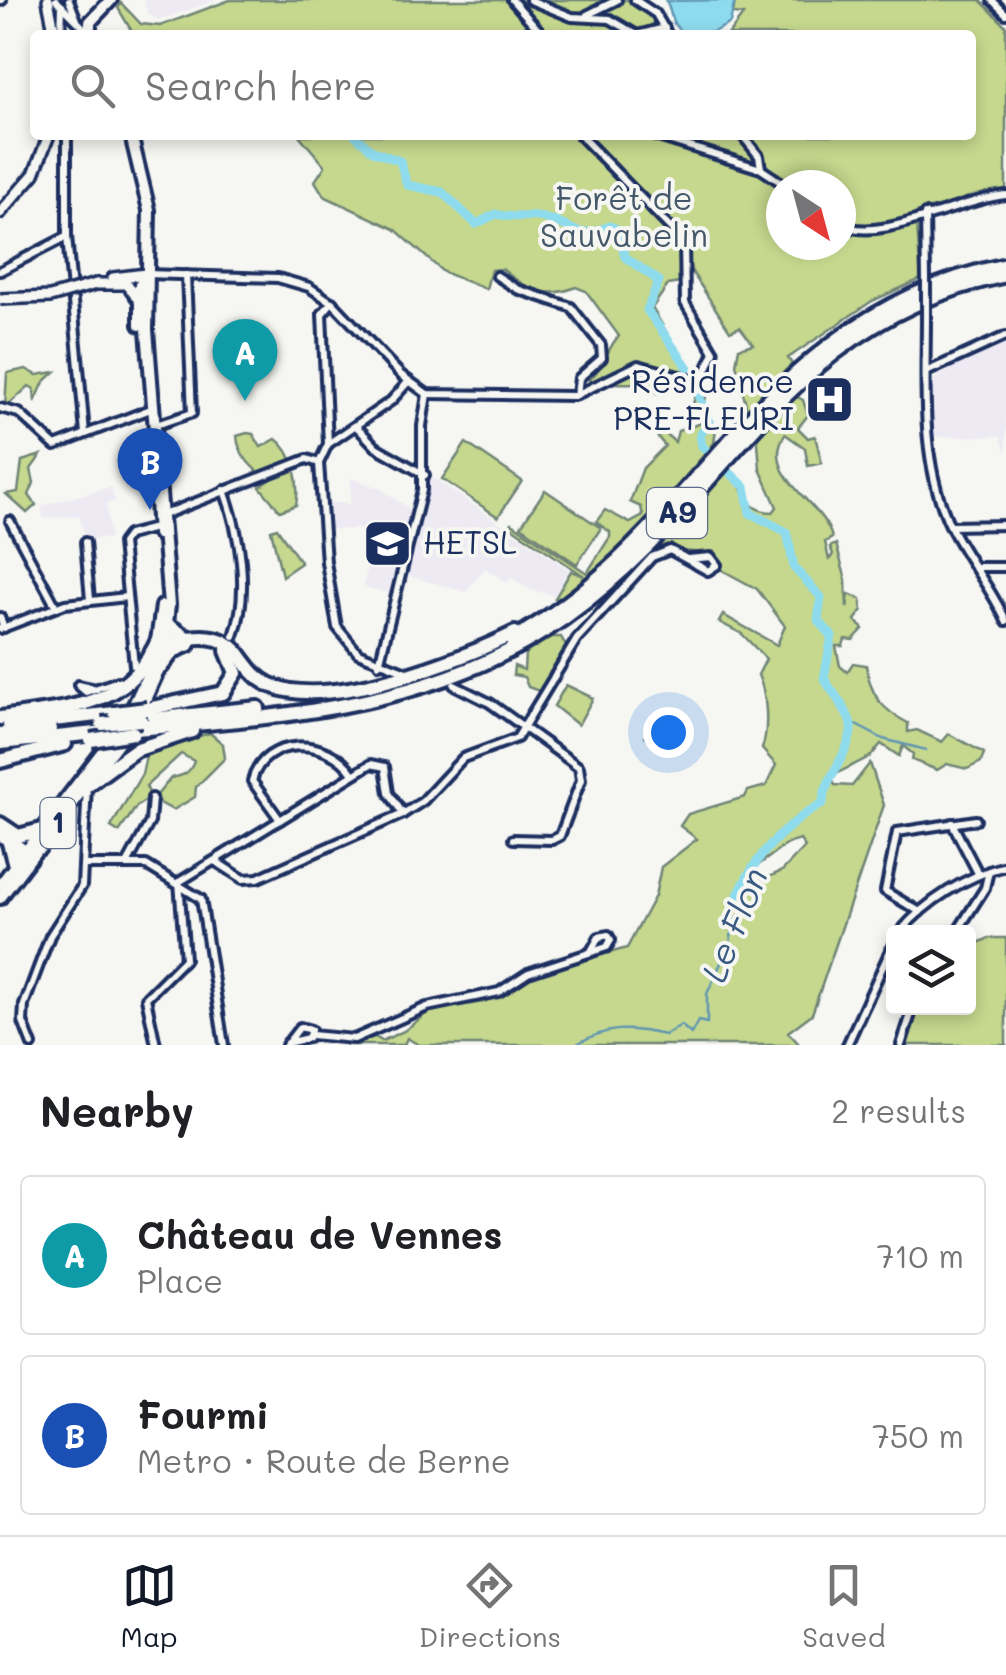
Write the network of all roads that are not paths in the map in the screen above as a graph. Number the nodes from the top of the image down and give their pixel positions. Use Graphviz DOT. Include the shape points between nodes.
graph roads {
  1 [pos="48,0"];
  2 [pos="110,0"];
  3 [pos="512,0"];
  4 [pos="530,0"];
  5 [pos="617,0"];
  6 [pos="636,0"];
  7 [pos="992,0"];
  8 [pos="63,2"];
  9 [pos="1006,14"];
  10 [pos="586,16"];
  11 [pos="57,30"];
  12 [pos="59,30"];
  13 [pos="85,30"];
  14 [pos="90,30"];
  15 [pos="539,30"];
  16 [pos="628,30"];
  17 [pos="665,30"];
  18 [pos="47,140"];
  19 [pos="67,140"];
  20 [pos="132,140"];
  21 [pos="584,140"];
  22 [pos="669,140"];
  23 [pos="746,140"];
  24 [pos="761,168"];
  25 [pos="766,171"];
  26 [pos="1006,194"];
  27 [pos="0,213"];
  28 [pos="925,214"];
  29 [pos="856,230"];
  30 [pos="67,236"];
  31 [pos="1006,265"];
  32 [pos="0,271"];
  33 [pos="146,274"];
  34 [pos="186,274"];
  35 [pos="1006,275"];
  36 [pos="497,276"];
  37 [pos="96,284"];
  38 [pos="0,299"];
  39 [pos="139,302"];
  40 [pos="332,302"];
  41 [pos="1006,336"];
  42 [pos="926,372"];
  43 [pos="408,382"];
  44 [pos="780,390"];
  45 [pos="427,394"];
  46 [pos="577,395"];
  47 [pos="0,408"];
  48 [pos="148,410"];
  49 [pos="156,425"];
  50 [pos="356,426"];
  51 [pos="85,434"];
  52 [pos="328,444"];
  53 [pos="319,463"];
  54 [pos="424,475"];
  55 [pos="224,490"];
  56 [pos="10,521"];
  57 [pos="161,522"];
  58 [pos="1006,525"];
  59 [pos="951,526"];
  60 [pos="85,542"];
  61 [pos="688,559"];
  62 [pos="975,567"];
  63 [pos="1006,567"];
  64 [pos="126,596"];
  65 [pos="90,600"];
  66 [pos="56,607"];
  67 [pos="556,615"];
  68 [pos="0,617"];
  69 [pos="1006,621"];
  70 [pos="2,628"];
  71 [pos="163,636"];
  72 [pos="234,636"];
  73 [pos="379,664"];
  74 [pos="161,667"];
  75 [pos="404,671"];
  76 [pos="454,684"];
  77 [pos="97,689"];
  78 [pos="243,719"];
  79 [pos="0,722"];
  80 [pos="139,723"];
  81 [pos="524,726"];
  82 [pos="96,732"];
  83 [pos="0,734"];
  84 [pos="0,743"];
  85 [pos="0,760"];
  86 [pos="353,774"];
  87 [pos="88,792"];
  88 [pos="152,798"];
  89 [pos="403,814"];
  90 [pos="280,820"];
  91 [pos="976,820"];
  92 [pos="952,823"];
  93 [pos="0,824"];
  94 [pos="42,830"];
  95 [pos="4,838"];
  96 [pos="512,839"];
  97 [pos="32,850"];
  98 [pos="215,861"];
  99 [pos="127,864"];
  100 [pos="16,865"];
  101 [pos="85,865"];
  102 [pos="1006,866"];
  103 [pos="989,871"];
  104 [pos="979,875"];
  105 [pos="178,882"];
  106 [pos="0,885"];
  107 [pos="0,898"];
  108 [pos="920,912"];
  109 [pos="907,925"];
  110 [pos="962,925"];
  111 [pos="590,953"];
  112 [pos="886,960"];
  113 [pos="911,1015"];
  114 [pos="311,1034"];
  115 [pos="287,1044"];
  116 [pos="32,1045"];
  117 [pos="156,1045"];
  118 [pos="224,1045"];
  119 [pos="847,1045"];
  120 [pos="901,1045"];
  1 -- 11 [label="main road"];
  2 -- 14 [label="main road"];
  3 -- 15 [label="street"];
  4 -- 10 [label="street"];
  5 -- 10 [label="street"];
  6 -- 17 [label="street"];
  7 -- 9 [label="street"];
  8 -- 12 [label="street"];
  8 -- 13 [label="street"];
  10 -- 16 [label="street"];
  18 -- 27 [label="main road" via="34,174"];
  19 -- 30 [label="street"];
  20 -- 33 [label="main road, 1" via="148,196"];
  21 -- 46 [label="street" via="677,230 686,248 686,308 714,352 700,377 638,365"];
  22 -- 24 [label="street"];
  23 -- 24 [label="street"];
  24 -- 25 [label="street"];
  26 -- 28 [label="street"];
  28 -- 29 [label="street" via="865,233"];
  28 -- 42 [label="street, bridge"];
  30 -- 32 [label="street"];
  30 -- 51 [label="street"];
  31 -- 44 [label="highway, A9" via="891,305 830,342"];
  33 -- 34 [label="street"];
  33 -- 37 [label="main road"];
  33 -- 39 [label="main road, 1"];
  33 -- 49 [label="main road, 1"];
  34 -- 40 [label="street" via="278,278"];
  34 -- 49 [label="street" via="192,413"];
  35 -- 44 [label="highway, A9" via="933,296 883,320"];
  36 -- 46 [label="street" via="571,308 601,345 602,358 579,378"];
  37 -- 38 [label="main road, bridge" via="50,297"];
  37 -- 39 [label="main road" via="127,284"];
  39 -- 48 [label="main road, 1"];
  40 -- 43 [label="street"];
  40 -- 52 [label="street" via="322,314"];
  41 -- 42 [label="street"];
  42 -- 59 [label="street" via="932,467"];
  43 -- 45 [label="street"];
  43 -- 50 [label="street"];
  44 -- 67 [label="highway, A9" via="630,549"];
  44 -- 67 [label="highway, A9" via="637,556"];
  45 -- 46 [label="street"];
  45 -- 54 [label="street"];
  47 -- 51 [label="street" via="19,414 52,446"];
  48 -- 51 [label="street"];
  48 -- 57 [label="main road, 1"];
  49 -- 57 [label="main road, 1"];
  50 -- 52 [label="street"];
  50 -- 54 [label="street" via="376,447"];
  52 -- 53 [label="street"];
  53 -- 55 [label="street" via="307,459"];
  53 -- 73 [label="street" via="334,616 347,644"];
  54 -- 73 [label="street"];
  55 -- 57 [label="street"];
  55 -- 72 [label="street" via="239,536"];
  56 -- 66 [label="street"];
  57 -- 64 [label="street" via="123,540"];
  57 -- 71 [label="main road, 1"];
  58 -- 59 [label="street"];
  59 -- 62 [label="street"];
  60 -- 65 [label="street"];
  61 -- 81 [label="street" via="670,550 652,557 576,639"];
  62 -- 63 [label="street"];
  62 -- 69 [label="street"];
  64 -- 65 [label="street"];
  64 -- 77 [label="street" via="136,663"];
  65 -- 66 [label="street"];
  66 -- 70 [label="street"];
  67 -- 71 [label="highway" via="444,664 326,689 274,687 227,643"];
  67 -- 78 [label="highway, A9" via="490,661 410,692"];
  67 -- 80 [label="highway, A9" via="473,659 393,688"];
  68 -- 70 [label="street"];
  71 -- 74 [label="main road, 1"];
  71 -- 79 [label="highway" via="142,670 110,694"];
  71 -- 94 [label="main road, 1" via="129,715"];
  73 -- 75 [label="street"];
  74 -- 80 [label="highway" via="180,646 205,643 225,649 236,669 219,696"];
  74 -- 87 [label="main road, 1"];
  76 -- 81 [label="street"];
  78 -- 80 [label="highway, A9"];
  78 -- 87 [label="highway" via="140,747"];
  79 -- 80 [label="highway, bridge" via="116,713"];
  80 -- 82 [label="highway, A9, bridge"];
  81 -- 89 [label="street" via="516,738 463,758"];
  81 -- 96 [label="street" via="572,758 581,780 556,838"];
  82 -- 83 [label="highway, A9"];
  82 -- 84 [label="highway, A9"];
  82 -- 85 [label="highway"];
  86 -- 89 [label="street" via="377,762 386,767 388,793"];
  86 -- 90 [label="street"];
  86 -- 90 [label="street" via="339,756 310,746 280,752 252,781"];
  87 -- 97 [label="main road, 1"];
  87 -- 101 [label="street"];
  88 -- 99 [label="street" via="150,822"];
  89 -- 98 [label="street" via="250,880"];
  90 -- 98 [label="street"];
  91 -- 92 [label="street"];
  92 -- 104 [label="street"];
  92 -- 108 [label="street" via="897,832 885,892"];
  93 -- 94 [label="highway" via="18,836"];
  94 -- 97 [label="main road, 1"];
  95 -- 97 [label="highway"];
  95 -- 100 [label="highway"];
  97 -- 100 [label="main road, 1"];
  97 -- 107 [label="main road, 1"];
  98 -- 105 [label="street"];
  99 -- 101 [label="street"];
  99 -- 105 [label="street" via="146,865"];
  100 -- 106 [label="main road, 1"];
  101 -- 116 [label="street" via="76,900 50,936 22,1014"];
  102 -- 103 [label="street"];
  103 -- 104 [label="street"];
  103 -- 110 [label="street" via="986,888"];
  104 -- 108 [label="street"];
  105 -- 117 [label="street" via="185,959 146,998"];
  105 -- 118 [label="street" via="204,903"];
  108 -- 109 [label="street"];
  111 -- 114 [label="street" via="528,973 499,992 427,1007 354,1039"];
  112 -- 119 [label="street"];
  113 -- 120 [label="street"];
  114 -- 115 [label="street"];
  114 -- 115 [label="street" via="300,1027"];
}
